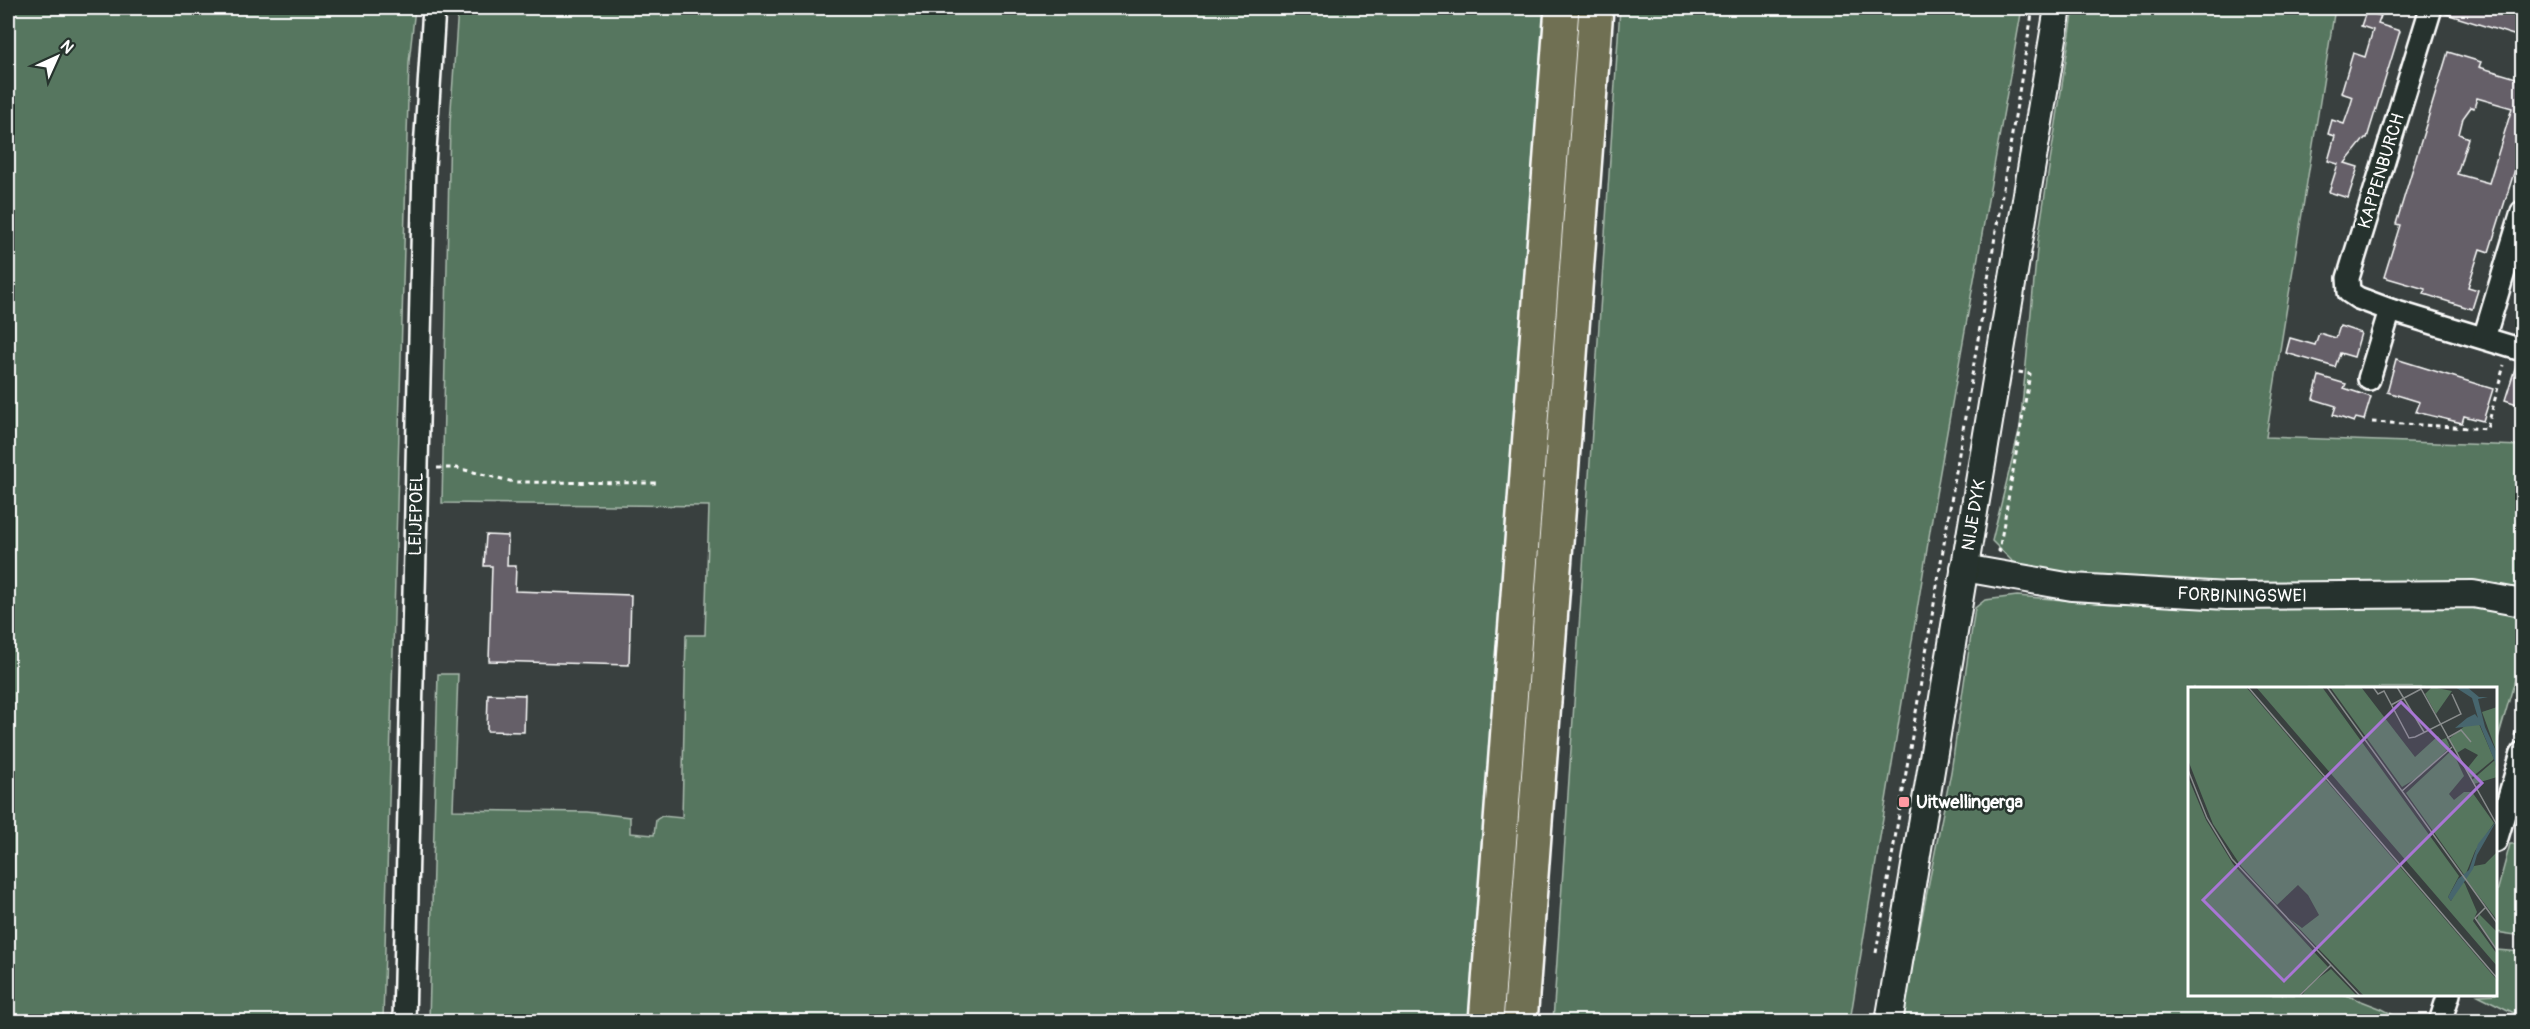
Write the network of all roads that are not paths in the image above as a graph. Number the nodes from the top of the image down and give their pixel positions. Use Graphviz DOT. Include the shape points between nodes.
graph roads {
  1 [pos="434,8"];
  2 [pos="1562,8"];
  3 [pos="1596,8"];
  4 [pos="2058,8"];
  5 [pos="2431,8"];
  6 [pos="2523,212"];
  7 [pos="2390,310"];
  8 [pos="2484,338"];
  9 [pos="2516,348"];
  10 [pos="2369,379"];
  11 [pos="1964,568"];
  12 [pos="2523,603"];
  13 [pos="2523,753"];
  14 [pos="2497,838"];
  15 [pos="2448,996"];
  16 [pos="404,1022"];
  17 [pos="1486,1022"];
  18 [pos="1520,1022"];
  19 [pos="1889,1022"];
  20 [pos="2440,1022"];
  1 -- 16 [label="street, LEIJEPOEL" via="424,166"];
  2 -- 17 [label="highway"];
  3 -- 18 [label="highway"];
  4 -- 11 [label="street, NIJE DYK"];
  5 -- 7 [label="street, KAPPENBURCH" via="2348,278 2349,292"];
  6 -- 8 [label="street"];
  7 -- 8 [label="street"];
  7 -- 10 [label="street"];
  8 -- 9 [label="street"];
  11 -- 12 [label="street, FORBININGSWEI" via="2072,587 2227,596 2473,594"];
  11 -- 19 [label="street, NIJE DYK"];
  13 -- 14 [label="street"];
  15 -- 20 [label="street"];
}
